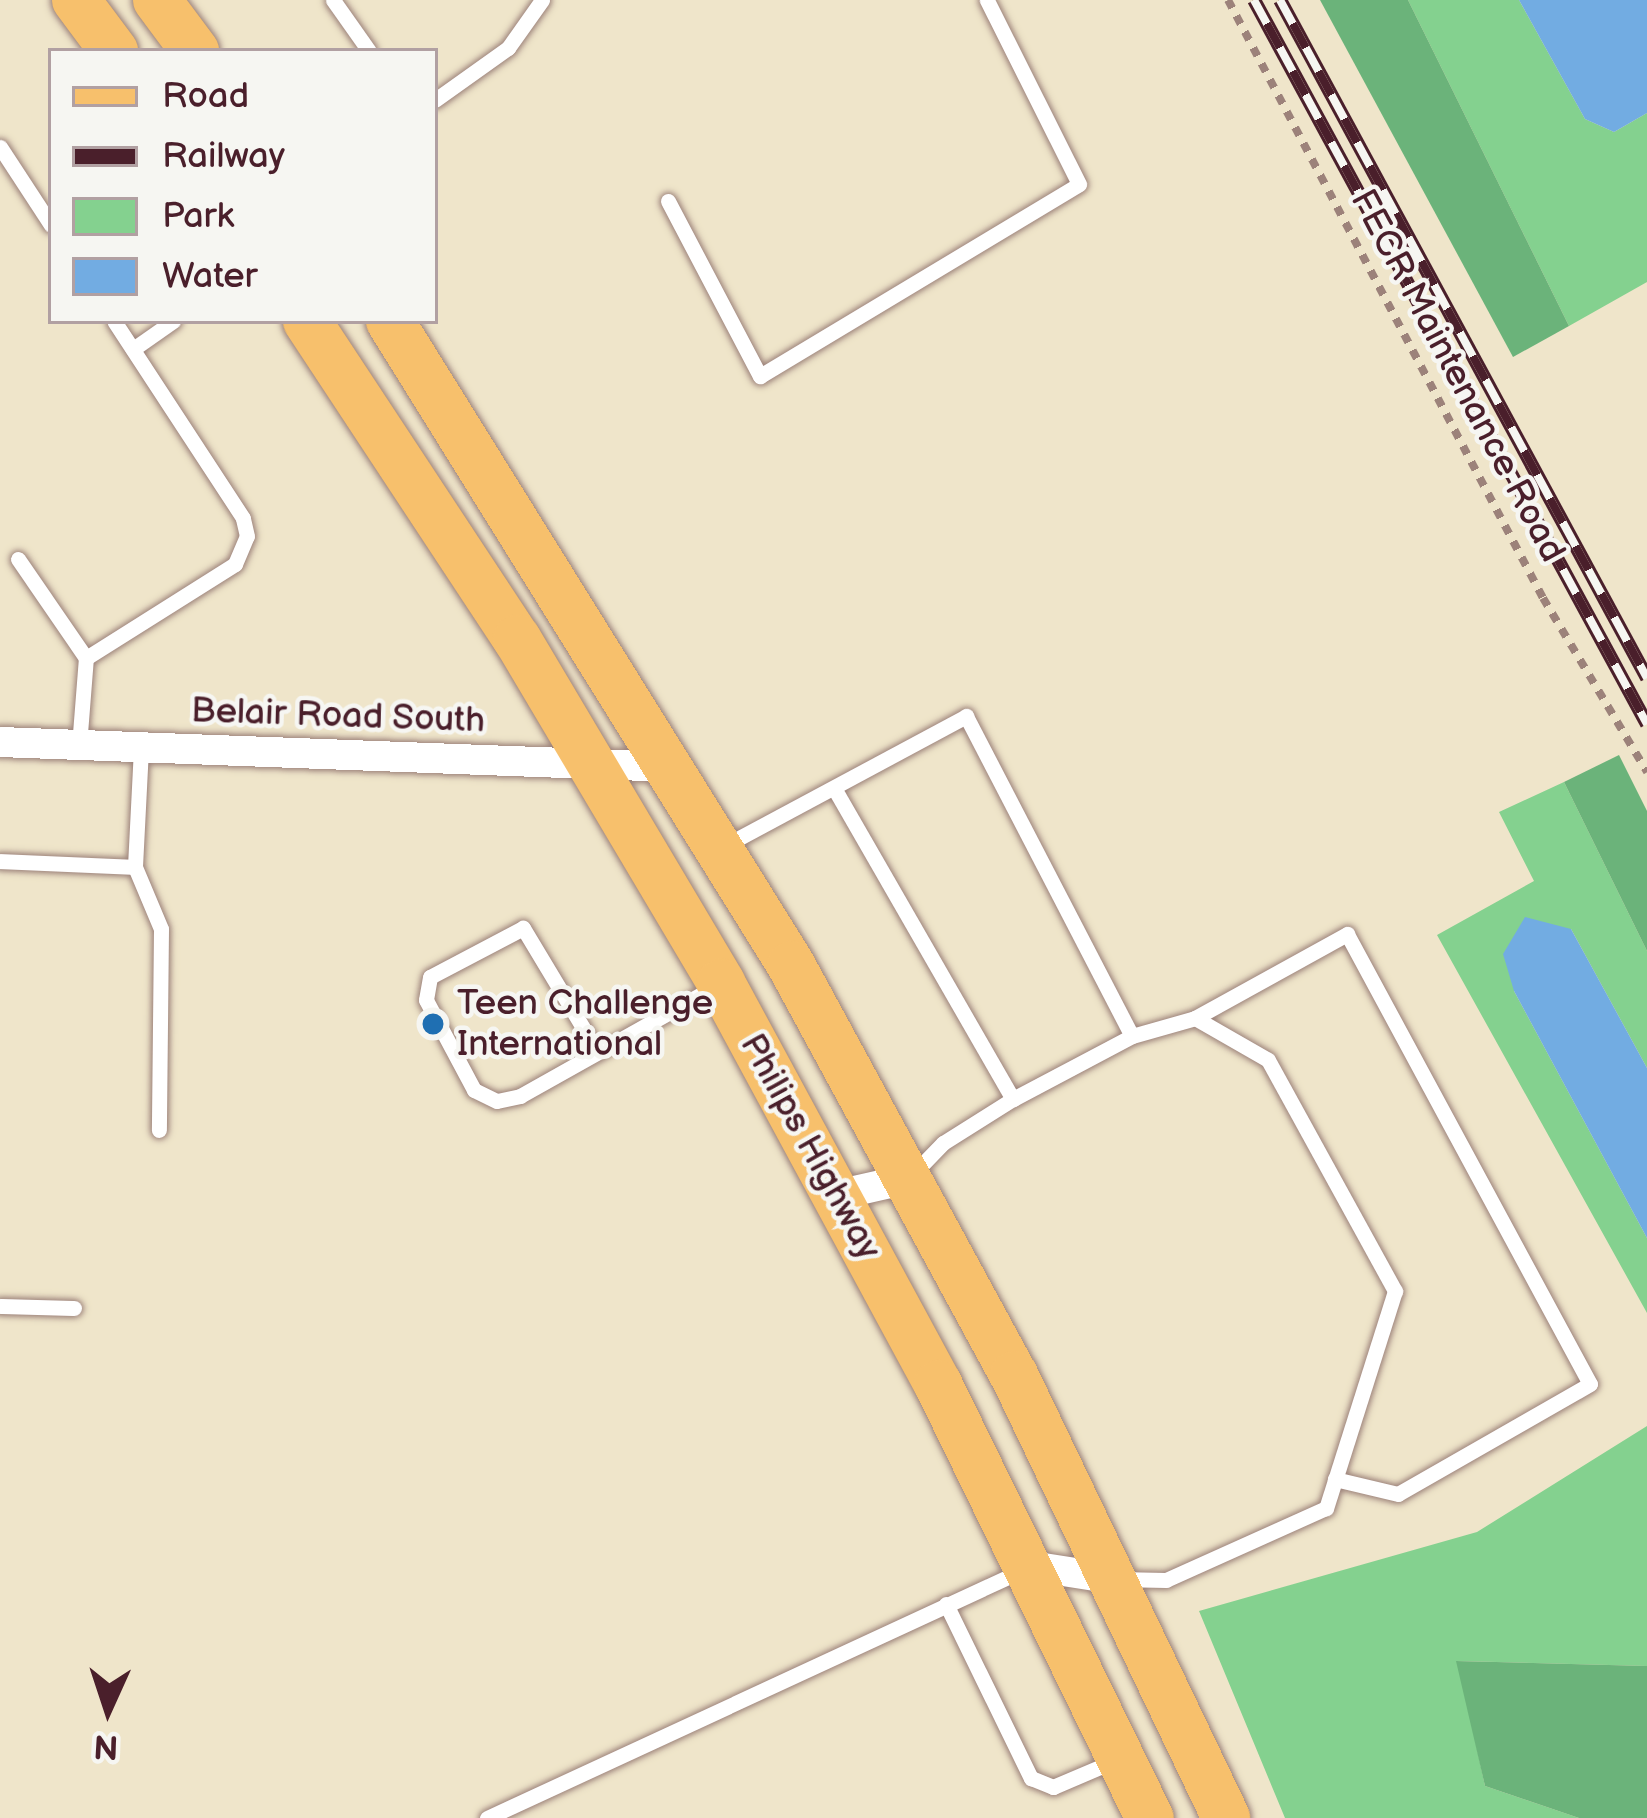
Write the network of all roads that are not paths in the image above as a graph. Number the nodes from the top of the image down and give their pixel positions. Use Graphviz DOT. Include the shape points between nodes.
graph roads {
  1 [pos="76,0"];
  2 [pos="157,0"];
  3 [pos="333,0"];
  4 [pos="542,0"];
  5 [pos="987,0"];
  6 [pos="112,48"];
  7 [pos="193,48"];
  8 [pos="367,48"];
  9 [pos="438,98"];
  10 [pos="0,147"];
  11 [pos="668,201"];
  12 [pos="48,219"];
  13 [pos="116,324"];
  14 [pos="169,324"];
  15 [pos="309,324"];
  16 [pos="392,324"];
  17 [pos="133,350"];
  18 [pos="18,559"];
  19 [pos="86,658"];
  20 [pos="0,742"];
  21 [pos="79,746"];
  22 [pos="141,748"];
  23 [pos="590,764"];
  24 [pos="674,767"];
  25 [pos="834,788"];
  26 [pos="721,847"];
  27 [pos="0,861"];
  28 [pos="135,867"];
  29 [pos="721,983"];
  30 [pos="1195,1018"];
  31 [pos="1132,1036"];
  32 [pos="597,1051"];
  33 [pos="1013,1099"];
  34 [pos="159,1130"];
  35 [pos="908,1179"];
  36 [pos="837,1195"];
  37 [pos="0,1306"];
  38 [pos="74,1308"];
  39 [pos="1335,1479"];
  40 [pos="1031,1566"];
  41 [pos="1114,1579"];
  42 [pos="946,1604"];
  43 [pos="1123,1758"];
  44 [pos="487,1818"];
  45 [pos="1150,1818"];
  46 [pos="1226,1818"];
  1 -- 6 [label="main road"];
  2 -- 7 [label="main road"];
  3 -- 8 [label="lane"];
  4 -- 9 [label="lane" via="508,48"];
  5 -- 11 [label="lane" via="1079,184 760,376"];
  10 -- 12 [label="lane"];
  13 -- 17 [label="lane"];
  14 -- 17 [label="lane"];
  15 -- 23 [label="main road, Philips Highway"];
  16 -- 24 [label="main road, Philips Highway"];
  17 -- 19 [label="lane" via="243,518 246,546 235,565"];
  18 -- 19 [label="lane"];
  19 -- 21 [label="lane"];
  20 -- 21 [label="street, Belair Road South"];
  21 -- 22 [label="street, Belair Road South"];
  22 -- 23 [label="street, Belair Road South"];
  22 -- 28 [label="lane"];
  23 -- 24 [label="street, Belair Road South"];
  23 -- 29 [label="main road, Philips Highway"];
  24 -- 26 [label="main road, Philips Highway"];
  25 -- 26 [label="lane"];
  25 -- 31 [label="lane" via="966,716"];
  25 -- 33 [label="lane"];
  26 -- 35 [label="main road, Philips Highway"];
  27 -- 28 [label="lane"];
  28 -- 34 [label="lane" via="161,929"];
  29 -- 32 [label="lane"];
  29 -- 36 [label="main road, Philips Highway"];
  30 -- 31 [label="lane"];
  30 -- 39 [label="lane" via="1268,1060 1395,1291"];
  30 -- 39 [label="lane" via="1347,934 1590,1384 1398,1494"];
  31 -- 33 [label="lane"];
  32 -- 32 [label="lane" via="520,1096 485,1096 474,1090 426,1000 430,977 523,928"];
  33 -- 35 [label="lane" via="943,1143"];
  35 -- 36 [label="street"];
  35 -- 41 [label="main road, Philips Highway"];
  36 -- 40 [label="main road, Philips Highway"];
  37 -- 38 [label="lane"];
  39 -- 41 [label="lane" via="1326,1508 1166,1580"];
  40 -- 41 [label="street"];
  40 -- 42 [label="lane"];
  40 -- 43 [label="main road, Philips Highway"];
  41 -- 46 [label="main road, Philips Highway"];
  42 -- 43 [label="lane" via="1031,1778 1053,1787"];
  42 -- 44 [label="lane"];
  43 -- 45 [label="main road, Philips Highway"];
}
